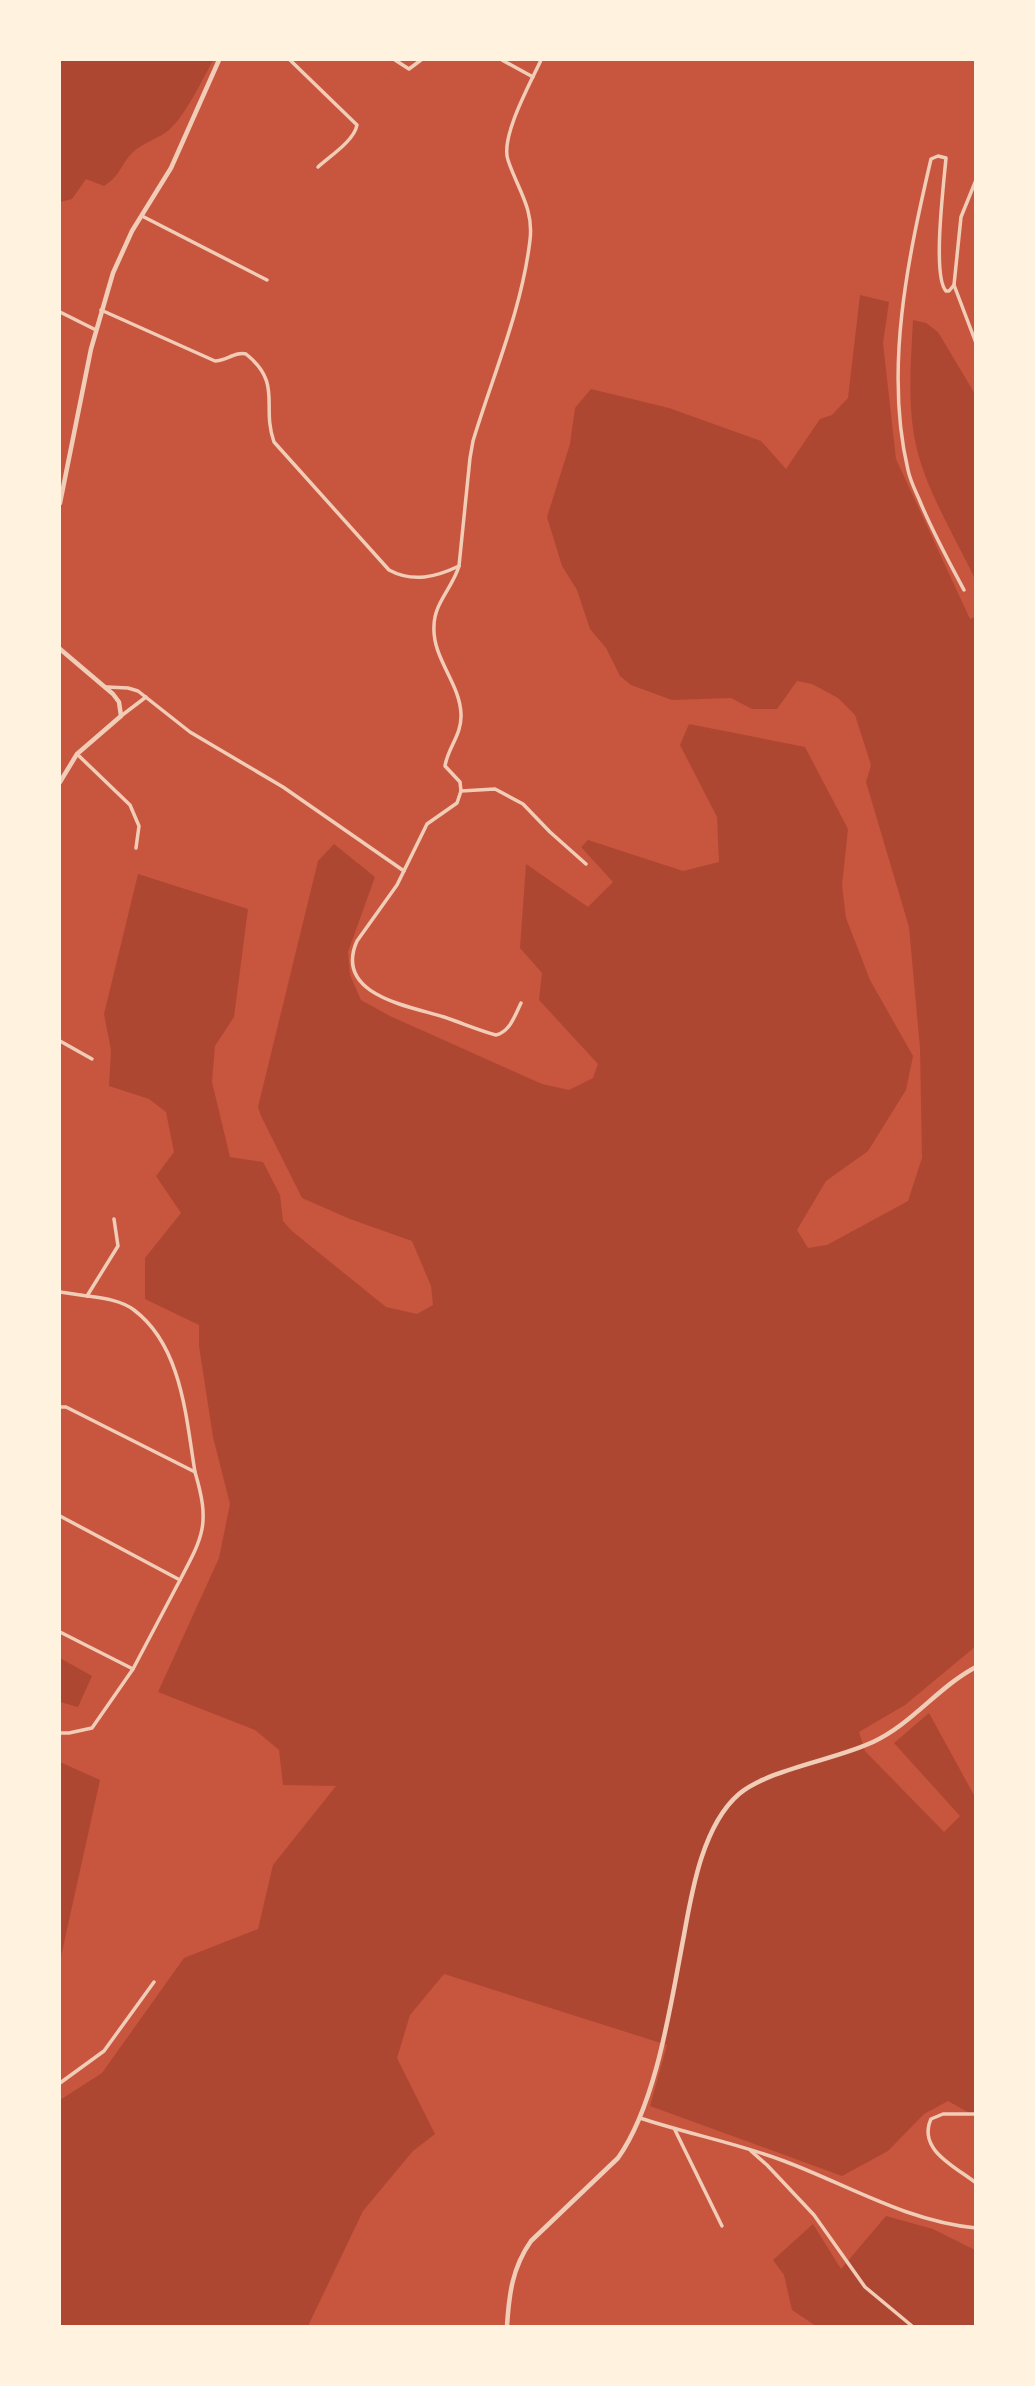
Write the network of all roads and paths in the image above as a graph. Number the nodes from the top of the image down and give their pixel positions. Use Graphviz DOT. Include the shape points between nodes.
graph roads {
  1 [pos="219,60"];
  2 [pos="290,60"];
  3 [pos="395,60"];
  4 [pos="421,60"];
  5 [pos="502,60"];
  6 [pos="541,60"];
  7 [pos="533,77"];
  8 [pos="318,167"];
  9 [pos="975,180"];
  10 [pos="142,216"];
  11 [pos="267,280"];
  12 [pos="954,285"];
  13 [pos="101,310"];
  14 [pos="60,312"];
  15 [pos="96,330"];
  16 [pos="975,343"];
  17 [pos="60,502"];
  18 [pos="459,566"];
  19 [pos="964,590"];
  20 [pos="60,649"];
  21 [pos="107,687"];
  22 [pos="146,697"];
  23 [pos="121,716"];
  24 [pos="78,754"];
  25 [pos="60,782"];
  26 [pos="461,791"];
  27 [pos="136,848"];
  28 [pos="586,864"];
  29 [pos="404,871"];
  30 [pos="521,1003"];
  31 [pos="60,1041"];
  32 [pos="92,1059"];
  33 [pos="114,1219"];
  34 [pos="60,1292"];
  35 [pos="87,1296"];
  36 [pos="60,1407"];
  37 [pos="195,1472"];
  38 [pos="60,1516"];
  39 [pos="180,1580"];
  40 [pos="60,1632"];
  41 [pos="975,1667"];
  42 [pos="133,1669"];
  43 [pos="60,1732"];
  44 [pos="154,1982"];
  45 [pos="60,2083"];
  46 [pos="975,2114"];
  47 [pos="640,2118"];
  48 [pos="675,2130"];
  49 [pos="747,2147"];
  50 [pos="975,2183"];
  51 [pos="722,2226"];
  52 [pos="975,2228"];
  53 [pos="507,2326"];
  54 [pos="912,2326"];
  1 -- 10 [label="street" via="171,168"];
  2 -- 8 [label="street" via="357,125 349,139"];
  3 -- 4 [label="street" via="410,69"];
  5 -- 7 [label="street"];
  6 -- 7 [label="street"];
  7 -- 18 [label="street" via="506,147 531,216 530,243 516,308 473,441"];
  9 -- 12 [label="street" via="961,217"];
  10 -- 11 [label="street"];
  10 -- 13 [label="street" via="124,247"];
  12 -- 16 [label="street"];
  12 -- 19 [label="street" via="949,291 941,284 946,158 938,156 931,159 925,183 900,326 898,399 908,471"];
  13 -- 15 [label="street"];
  13 -- 18 [label="street" via="215,361 246,354 268,382 274,442 389,570 423,578"];
  14 -- 15 [label="street"];
  15 -- 17 [label="street"];
  18 -- 26 [label="street" via="433,628 462,716 445,766 460,782"];
  20 -- 21 [label="street"];
  21 -- 22 [label="street" via="128,688"];
  21 -- 23 [label="street" via="119,702"];
  22 -- 23 [label="street"];
  22 -- 29 [label="street" via="190,732 283,787"];
  23 -- 24 [label="street"];
  24 -- 25 [label="street"];
  24 -- 27 [label="street" via="130,805 139,826"];
  26 -- 28 [label="street" via="495,789 523,804"];
  26 -- 29 [label="street" via="457,803 427,824"];
  29 -- 30 [label="street" via="357,941 355,973 362,985 409,1008 496,1035 511,1024"];
  31 -- 32 [label="street"];
  33 -- 35 [label="street" via="118,1246"];
  34 -- 35 [label="street"];
  35 -- 37 [label="street" via="132,1308 162,1342 180,1384"];
  36 -- 37 [label="street"];
  37 -- 39 [label="street" via="203,1498 204,1527"];
  38 -- 39 [label="street"];
  39 -- 42 [label="street"];
  40 -- 42 [label="street"];
  41 -- 47 [label="street" via="889,1734 766,1778 739,1794 718,1819 699,1866 664,2035"];
  42 -- 43 [label="street" via="92,1728"];
  44 -- 45 [label="street" via="104,2050"];
  46 -- 50 [label="street" via="943,2114 931,2119 928,2131 937,2152"];
  47 -- 48 [label="street"];
  47 -- 53 [label="street" via="618,2158 523,2253 512,2282"];
  48 -- 49 [label="street"];
  48 -- 51 [label="street"];
  49 -- 52 [label="street" via="897,2210"];
  49 -- 54 [label="street" via="814,2215 865,2287"];
}
